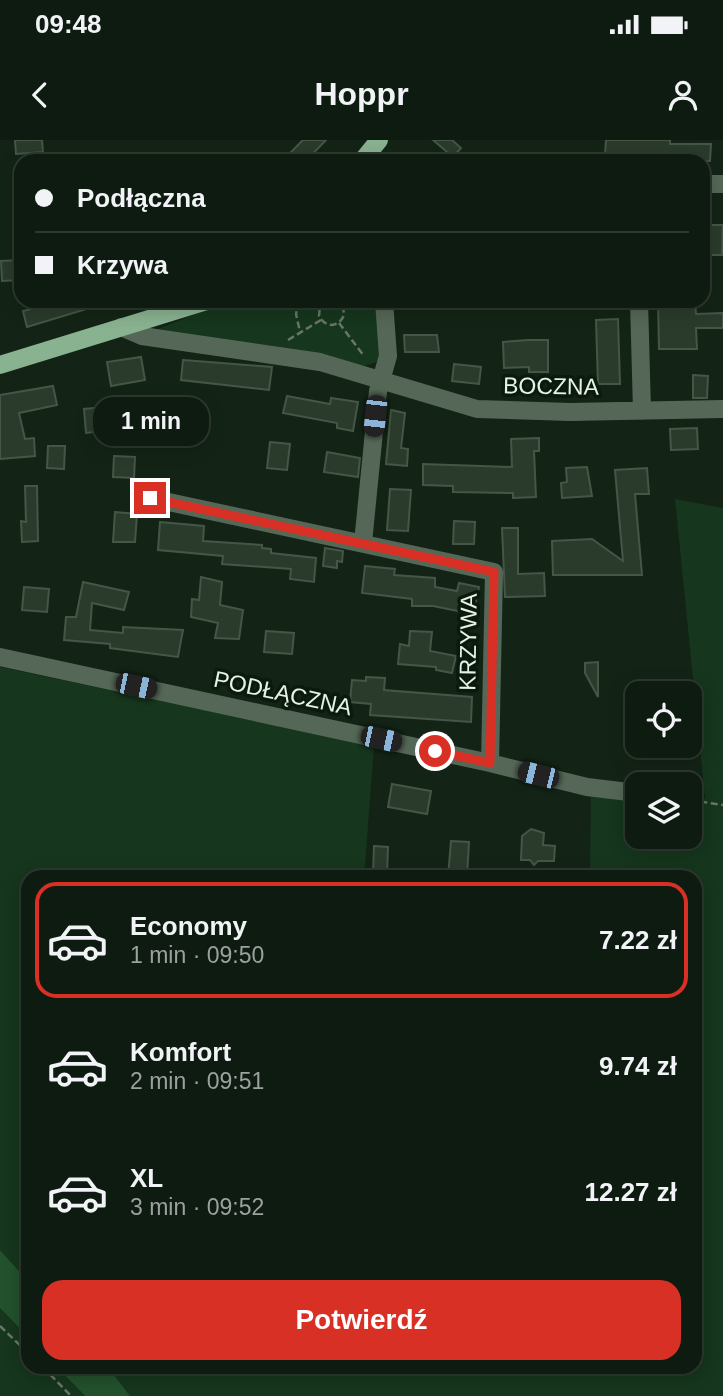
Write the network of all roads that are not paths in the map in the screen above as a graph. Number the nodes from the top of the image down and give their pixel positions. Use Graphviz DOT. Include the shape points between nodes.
graph roads {
  1 [pos="379,140"];
  2 [pos="368,154"];
  3 [pos="184,308"];
  4 [pos="385,308"];
  5 [pos="639,308"];
  6 [pos="121,327"];
  7 [pos="0,365"];
  8 [pos="384,379"];
  9 [pos="723,409"];
  10 [pos="642,411"];
  11 [pos="150,498"];
  12 [pos="363,543"];
  13 [pos="0,657"];
  14 [pos="490,763"];
  15 [pos="625,792"];
  1 -- 2 [label="main road"];
  3 -- 6 [label="main road"];
  4 -- 8 [label="street" via="388,356"];
  5 -- 10 [label="street"];
  6 -- 7 [label="main road"];
  6 -- 8 [label="street, BOCZNA" via="142,335 280,355"];
  8 -- 10 [label="street, BOCZNA" via="477,409"];
  8 -- 12 [label="street" via="378,391"];
  9 -- 10 [label="street, BOCZNA"];
  11 -- 12 [label="street, KRZYWA"];
  12 -- 14 [label="street, KRZYWA" via="494,572"];
  13 -- 14 [label="street, PODŁĄCZNA"];
  14 -- 15 [label="street, PODŁĄCZNA"];
}
